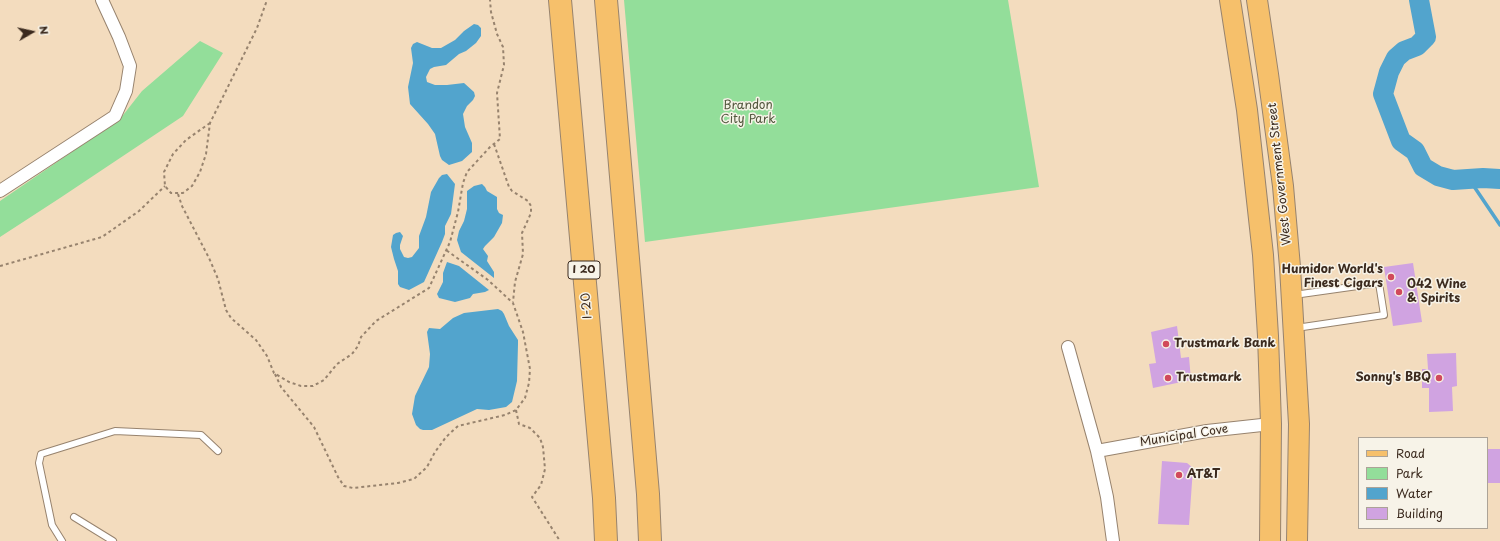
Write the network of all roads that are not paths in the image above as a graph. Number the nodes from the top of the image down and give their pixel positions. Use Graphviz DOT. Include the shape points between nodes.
graph roads {
  1 [pos="102,0"];
  2 [pos="560,0"];
  3 [pos="606,0"];
  4 [pos="1230,0"];
  5 [pos="1257,0"];
  6 [pos="0,192"];
  7 [pos="1292,296"];
  8 [pos="1295,328"];
  9 [pos="1068,347"];
  10 [pos="1271,424"];
  11 [pos="1299,424"];
  12 [pos="1098,451"];
  13 [pos="218,452"];
  14 [pos="74,518"];
  15 [pos="62,541"];
  16 [pos="112,541"];
  17 [pos="606,541"];
  18 [pos="650,541"];
  19 [pos="1113,541"];
  20 [pos="1270,541"];
  21 [pos="1297,541"];
  1 -- 6 [label="street" via="120,37 130,66 126,91 115,116"];
  2 -- 17 [label="highway, I-20 / I 20"];
  3 -- 18 [label="highway"];
  4 -- 10 [label="main road" via="1247,110 1262,247"];
  5 -- 7 [label="main road, West Government Street" via="1283,186"];
  7 -- 8 [label="main road, West Government Street"];
  7 -- 8 [label="lane" via="1379,283 1384,315"];
  8 -- 11 [label="main road, West Government Street"];
  9 -- 12 [label="street"];
  10 -- 11 [label="main road"];
  10 -- 12 [label="street, Municipal Cove" via="1207,431"];
  10 -- 20 [label="main road"];
  11 -- 21 [label="main road, West Government Street"];
  12 -- 19 [label="street"];
  13 -- 15 [label="lane" via="201,435 115,431 41,454 39,463 52,525"];
  14 -- 16 [label="lane"];
}
